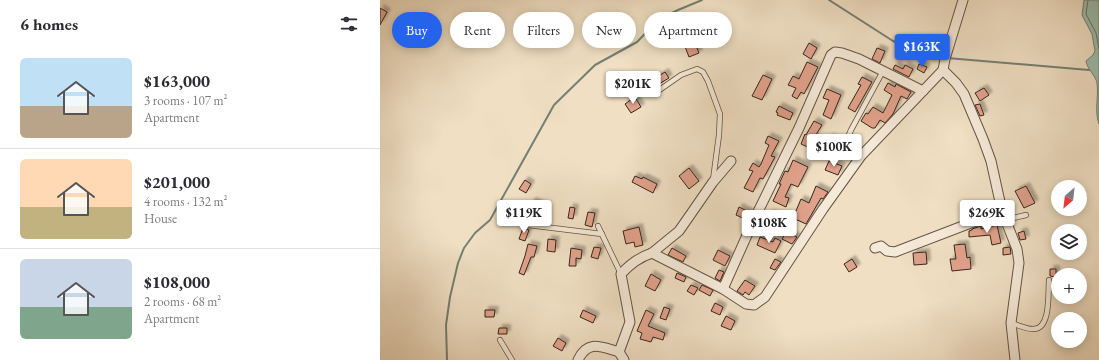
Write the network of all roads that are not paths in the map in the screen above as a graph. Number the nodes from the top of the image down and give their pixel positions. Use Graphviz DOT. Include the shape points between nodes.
graph roads {
  1 [pos="963,0"];
  2 [pos="943,70"];
  3 [pos="883,71"];
  4 [pos="658,91"];
  5 [pos="923,91"];
  6 [pos="862,156"];
  7 [pos="731,161"];
  8 [pos="713,182"];
  9 [pos="502,212"];
  10 [pos="1004,215"];
  11 [pos="1026,215"];
  12 [pos="598,226"];
  13 [pos="602,234"];
  14 [pos="875,248"];
  15 [pos="652,253"];
  16 [pos="621,274"];
  17 [pos="1049,280"];
  18 [pos="723,289"];
  19 [pos="1011,323"];
  20 [pos="500,340"];
  21 [pos="619,352"];
  22 [pos="512,360"];
  23 [pos="578,360"];
  24 [pos="624,360"];
  25 [pos="1014,360"];
  1 -- 2 [label="street"];
  2 -- 5 [label="street"];
  2 -- 10 [label="street" via="964,94 991,162"];
  3 -- 5 [label="street"];
  3 -- 6 [label="lane" via="845,144"];
  3 -- 18 [label="street" via="842,53 835,52 831,55"];
  4 -- 8 [label="lane" via="681,75 697,69 703,72 720,114"];
  5 -- 6 [label="street"];
  6 -- 18 [label="street" via="823,209 765,298 754,305 746,304"];
  7 -- 8 [label="street"];
  8 -- 15 [label="street" via="679,231"];
  9 -- 13 [label="lane" via="528,224"];
  10 -- 11 [label="lane"];
  10 -- 14 [label="street" via="895,252 887,251 881,246"];
  10 -- 19 [label="street" via="1020,263"];
  12 -- 13 [label="lane"];
  13 -- 16 [label="lane"];
  15 -- 16 [label="street" via="628,266"];
  15 -- 18 [label="street"];
  16 -- 21 [label="street" via="630,322"];
  17 -- 19 [label="lane" via="1046,319 1043,326 1032,329"];
  19 -- 25 [label="street"];
  20 -- 22 [label="lane"];
  21 -- 23 [label="street" via="590,346 581,352"];
  21 -- 24 [label="street"];
}
